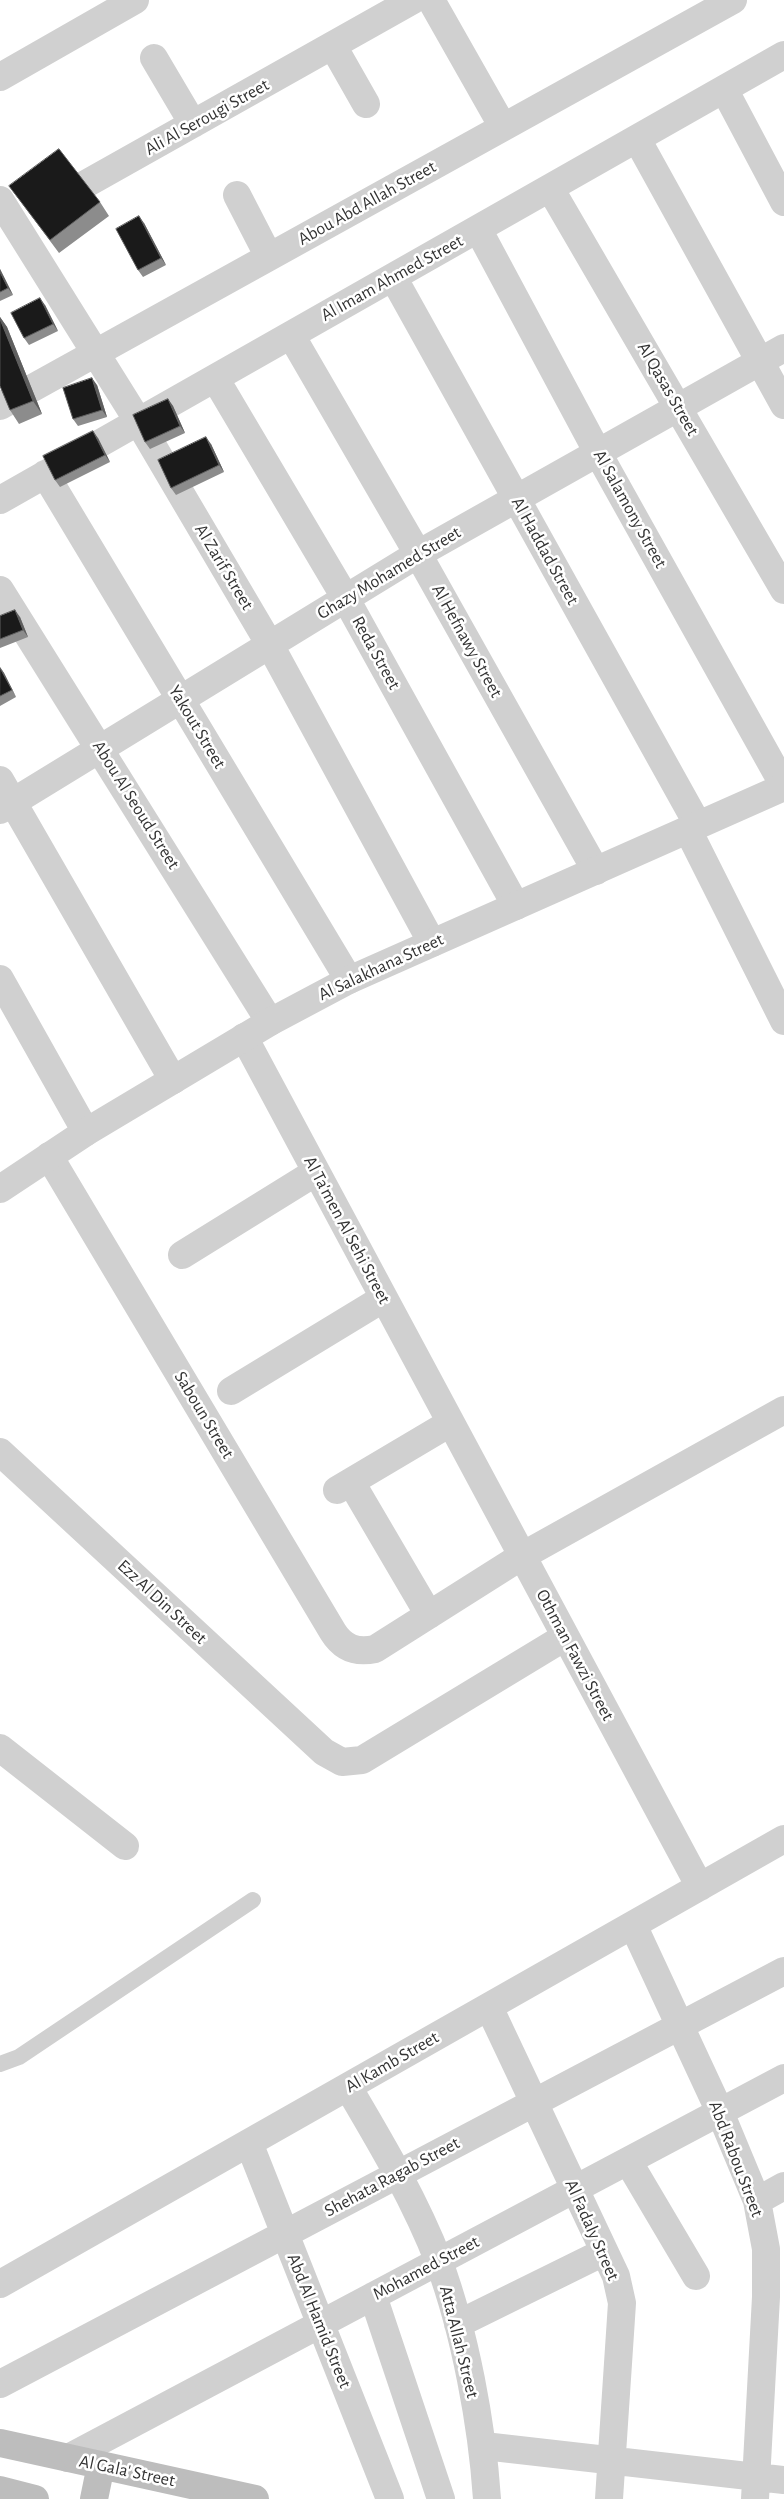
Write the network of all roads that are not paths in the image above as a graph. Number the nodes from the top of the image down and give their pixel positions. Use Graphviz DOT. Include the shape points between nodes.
graph roads {
  1 [pos="135,0"];
  2 [pos="413,0"];
  3 [pos="431,0"];
  4 [pos="733,0"];
  5 [pos="333,46"];
  6 [pos="784,55"];
  7 [pos="154,58"];
  8 [pos="0,77"];
  9 [pos="724,90"];
  10 [pos="366,104"];
  11 [pos="194,124"];
  12 [pos="503,128"];
  13 [pos="637,139"];
  14 [pos="550,188"];
  15 [pos="237,195"];
  16 [pos="0,200"];
  17 [pos="784,202"];
  18 [pos="8,228"];
  19 [pos="478,229"];
  20 [pos="269,257"];
  21 [pos="392,277"];
  22 [pos="291,335"];
  23 [pos="784,348"];
  24 [pos="96,353"];
  25 [pos="760,361"];
  26 [pos="215,378"];
  27 [pos="784,405"];
  28 [pos="0,406"];
  29 [pos="679,407"];
  30 [pos="138,422"];
  31 [pos="598,453"];
  32 [pos="45,474"];
  33 [pos="516,499"];
  34 [pos="0,500"];
  35 [pos="418,554"];
  36 [pos="0,590"];
  37 [pos="784,590"];
  38 [pos="346,599"];
  39 [pos="270,645"];
  40 [pos="181,700"];
  41 [pos="100,748"];
  42 [pos="784,787"];
  43 [pos="4,797"];
  44 [pos="693,828"];
  45 [pos="596,870"];
  46 [pos="516,906"];
  47 [pos="432,943"];
  48 [pos="0,980"];
  49 [pos="349,980"];
  50 [pos="784,1021"];
  51 [pos="270,1022"];
  52 [pos="244,1037"];
  53 [pos="173,1080"];
  54 [pos="86,1132"];
  55 [pos="49,1156"];
  56 [pos="316,1172"];
  57 [pos="0,1189"];
  58 [pos="182,1255"];
  59 [pos="384,1298"];
  60 [pos="232,1391"];
  61 [pos="784,1410"];
  62 [pos="450,1423"];
  63 [pos="0,1452"];
  64 [pos="522,1556"];
  65 [pos="429,1615"];
  66 [pos="565,1637"];
  67 [pos="0,1748"];
  68 [pos="784,1839"];
  69 [pos="125,1846"];
  70 [pos="700,1887"];
  71 [pos="253,1900"];
  72 [pos="633,1925"];
  73 [pos="784,1971"];
  74 [pos="488,2007"];
  75 [pos="679,2026"];
  76 [pos="0,2064"];
  77 [pos="784,2078"];
  78 [pos="348,2087"];
  79 [pos="534,2104"];
  80 [pos="720,2112"];
  81 [pos="249,2143"];
  82 [pos="628,2161"];
  83 [pos="399,2174"];
  84 [pos="784,2186"];
  85 [pos="575,2189"];
  86 [pos="757,2202"];
  87 [pos="284,2234"];
  88 [pos="604,2252"];
  89 [pos="439,2262"];
  90 [pos="696,2276"];
  91 [pos="0,2284"];
  92 [pos="374,2296"];
  93 [pos="320,2324"];
  94 [pos="458,2324"];
  95 [pos="0,2384"];
  96 [pos="0,2444"];
  97 [pos="484,2446"];
  98 [pos="68,2458"];
  99 [pos="613,2461"];
  100 [pos="101,2466"];
  101 [pos="784,2480"];
  102 [pos="756,2488"];
  103 [pos="0,2490"];
  104 [pos="35,2499"];
  105 [pos="94,2499"];
  106 [pos="255,2499"];
  107 [pos="390,2499"];
  108 [pos="441,2499"];
  109 [pos="487,2499"];
  110 [pos="609,2499"];
  1 -- 8 [label="street"];
  2 -- 5 [label="street, Ali Al Serougi Street"];
  3 -- 12 [label="street"];
  4 -- 12 [label="street, Abou Abd Allah Street"];
  5 -- 10 [label="street"];
  5 -- 11 [label="street, Ali Al Serougi Street"];
  6 -- 9 [label="street, Al Imam Ahmed Street"];
  7 -- 11 [label="street"];
  9 -- 13 [label="street, Al Imam Ahmed Street"];
  9 -- 17 [label="street"];
  11 -- 18 [label="street, Ali Al Serougi Street"];
  12 -- 20 [label="street, Abou Abd Allah Street"];
  13 -- 14 [label="street, Al Imam Ahmed Street"];
  13 -- 25 [label="street"];
  14 -- 19 [label="street, Al Imam Ahmed Street"];
  14 -- 29 [label="street, Al Qasas Street"];
  15 -- 20 [label="street"];
  16 -- 18 [label="street, Al Zarif Street"];
  18 -- 24 [label="street, Al Zarif Street"];
  19 -- 21 [label="street, Al Imam Ahmed Street"];
  19 -- 31 [label="street, Al Salamony Street"];
  20 -- 24 [label="street, Abou Abd Allah Street"];
  21 -- 22 [label="street, Al Imam Ahmed Street"];
  21 -- 33 [label="street, Al Haddad Street"];
  22 -- 26 [label="street, Al Imam Ahmed Street"];
  22 -- 35 [label="street, Al Hefnawy Street"];
  23 -- 25 [label="street, Ghazy Mohamed Street"];
  24 -- 28 [label="street, Abou Abd Allah Street"];
  24 -- 30 [label="street, Al Zarif Street"];
  25 -- 27 [label="street"];
  25 -- 29 [label="street, Ghazy Mohamed Street"];
  26 -- 30 [label="street, Al Imam Ahmed Street"];
  26 -- 38 [label="street, Reda Street"];
  29 -- 31 [label="street, Ghazy Mohamed Street"];
  29 -- 37 [label="street, Al Qasas Street"];
  30 -- 32 [label="street, Al Imam Ahmed Street"];
  30 -- 39 [label="street, Al Zarif Street"];
  31 -- 33 [label="street, Ghazy Mohamed Street"];
  31 -- 42 [label="street, Al Salamony Street"];
  32 -- 34 [label="street, Al Imam Ahmed Street"];
  32 -- 40 [label="street, Yakout Street"];
  33 -- 35 [label="street, Ghazy Mohamed Street"];
  33 -- 44 [label="street, Al Haddad Street"];
  35 -- 38 [label="street, Ghazy Mohamed Street"];
  35 -- 45 [label="street, Al Hefnawy Street"];
  36 -- 41 [label="street, Abou Al Seoud Street"];
  38 -- 39 [label="street, Ghazy Mohamed Street"];
  38 -- 46 [label="street, Reda Street"];
  39 -- 40 [label="street, Ghazy Mohamed Street"];
  39 -- 47 [label="street, Al Zarif Street"];
  40 -- 41 [label="street, Ghazy Mohamed Street"];
  40 -- 49 [label="street, Yakout Street"];
  41 -- 43 [label="street, Ghazy Mohamed Street"];
  41 -- 51 [label="street, Abou Al Seoud Street"];
  42 -- 44 [label="street, Al Salakhana Street"];
  43 -- 53 [label="street"];
  44 -- 45 [label="street, Al Salakhana Street"];
  44 -- 50 [label="street, Al Haddad Street"];
  45 -- 46 [label="street, Al Salakhana Street"];
  46 -- 47 [label="street, Al Salakhana Street"];
  47 -- 49 [label="street, Al Salakhana Street"];
  48 -- 54 [label="street"];
  49 -- 51 [label="street, Al Salakhana Street"];
  51 -- 52 [label="street, Al Salakhana Street"];
  52 -- 53 [label="street, Al Salakhana Street"];
  52 -- 56 [label="street, Al Ta'men Al Sehi Street"];
  53 -- 54 [label="street, Al Salakhana Street"];
  54 -- 55 [label="street, Al Salakhana Street"];
  55 -- 57 [label="street, Al Salakhana Street"];
  55 -- 65 [label="street, Saboun Street" via="333,1632 346,1646 364,1651 374,1649"];
  56 -- 58 [label="street"];
  56 -- 59 [label="street, Al Ta'men Al Sehi Street"];
  59 -- 60 [label="street"];
  59 -- 62 [label="street, Al Ta'men Al Sehi Street"];
  61 -- 64 [label="street"];
  62 -- 64 [label="street, Othman Fawzi Street"];
  62 -- 65 [label="street" via="344,1486"];
  63 -- 66 [label="street, Ezz Al Din Street" via="324,1752 342,1762 362,1760"];
  64 -- 65 [label="street"];
  64 -- 66 [label="street, Othman Fawzi Street"];
  66 -- 70 [label="street, Othman Fawzi Street"];
  67 -- 69 [label="street"];
  68 -- 70 [label="street, Al Kamb Street"];
  70 -- 72 [label="street, Al Kamb Street"];
  71 -- 76 [label="lane" via="19,2057"];
  72 -- 74 [label="street, Al Kamb Street"];
  72 -- 75 [label="street, Abd Rabou Street"];
  73 -- 75 [label="street, Shehata Ragab Street"];
  74 -- 78 [label="street, Al Kamb Street"];
  74 -- 79 [label="street, Al Fadaly Street"];
  75 -- 79 [label="street, Shehata Ragab Street"];
  75 -- 80 [label="street, Abd Rabou Street"];
  77 -- 80 [label="street, Mohamed Street"];
  78 -- 81 [label="street, Al Kamb Street"];
  78 -- 83 [label="street, Atta Allah Street"];
  79 -- 83 [label="street, Shehata Ragab Street"];
  79 -- 85 [label="street, Al Fadaly Street"];
  80 -- 82 [label="street, Mohamed Street"];
  80 -- 86 [label="street, Abd Rabou Street"];
  81 -- 87 [label="street, Abd Al Hamid Street"];
  81 -- 91 [label="street, Al Kamb Street"];
  82 -- 85 [label="street, Mohamed Street"];
  82 -- 90 [label="street"];
  83 -- 87 [label="street, Shehata Ragab Street"];
  83 -- 89 [label="street, Atta Allah Street"];
  84 -- 86 [label="street"];
  85 -- 88 [label="street, Al Fadaly Street"];
  85 -- 89 [label="street, Mohamed Street"];
  86 -- 102 [label="street, Abd Rabou Street" via="766,2249 766,2297"];
  87 -- 93 [label="street, Abd Al Hamid Street"];
  87 -- 95 [label="street, Shehata Ragab Street"];
  88 -- 94 [label="street"];
  88 -- 99 [label="street, Al Fadaly Street" via="616,2276 622,2303"];
  89 -- 92 [label="street, Mohamed Street"];
  89 -- 94 [label="street, Atta Allah Street"];
  92 -- 93 [label="street, Mohamed Street"];
  92 -- 108 [label="street"];
  93 -- 98 [label="street, Mohamed Street"];
  93 -- 107 [label="street, Abd Al Hamid Street"];
  94 -- 97 [label="street, Atta Allah Street"];
  96 -- 98 [label="main road, Al Gala' Street"];
  97 -- 99 [label="street"];
  97 -- 109 [label="street, Atta Allah Street"];
  98 -- 100 [label="main road, Al Gala' Street"];
  99 -- 102 [label="street"];
  99 -- 110 [label="street, Al Fadaly Street"];
  100 -- 105 [label="main road"];
  100 -- 106 [label="main road, Al Gala' Street"];
  101 -- 102 [label="street"];
  103 -- 104 [label="main road"];
}
